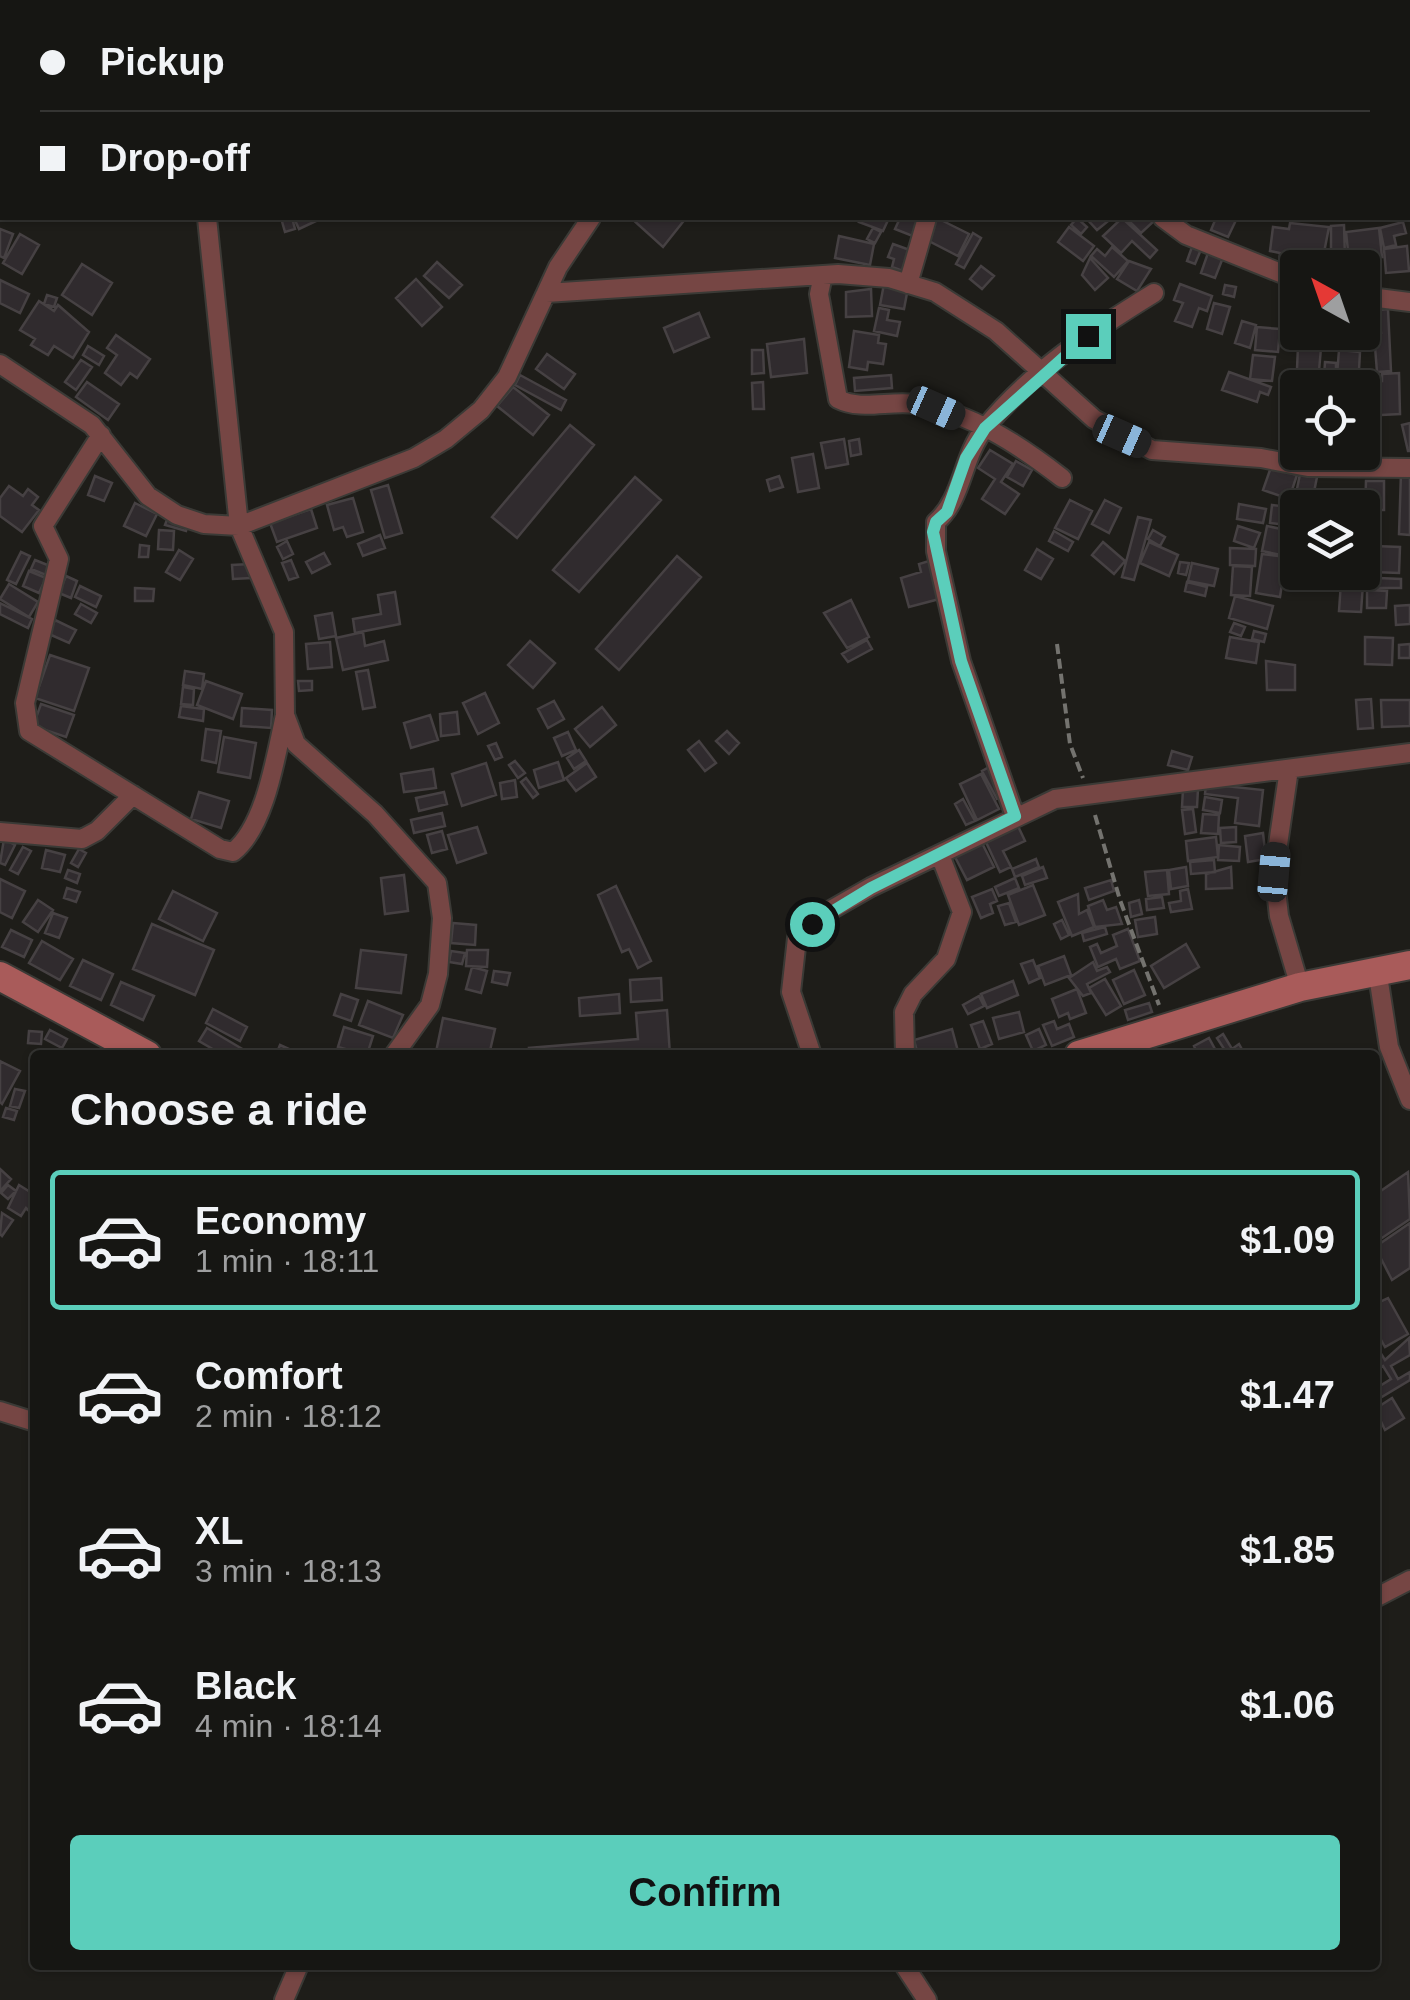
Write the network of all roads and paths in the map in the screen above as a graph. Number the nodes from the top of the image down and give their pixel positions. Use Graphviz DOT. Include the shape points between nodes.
graph roads {
  1 [pos="207,220"];
  2 [pos="590,220"];
  3 [pos="926,220"];
  4 [pos="1166,220"];
  5 [pos="1280,273"];
  6 [pos="824,275"];
  7 [pos="908,284"];
  8 [pos="546,293"];
  9 [pos="1154,293"];
  10 [pos="1380,298"];
  11 [pos="1410,302"];
  12 [pos="0,364"];
  13 [pos="1044,372"];
  14 [pos="985,428"];
  15 [pos="101,435"];
  16 [pos="1410,468"];
  17 [pos="1062,478"];
  18 [pos="238,526"];
  19 [pos="1057,644"];
  20 [pos="285,714"];
  21 [pos="1410,752"];
  22 [pos="1289,769"];
  23 [pos="1089,794"];
  24 [pos="133,795"];
  25 [pos="1015,816"];
  26 [pos="0,832"];
  27 [pos="940,855"];
  28 [pos="1410,965"];
  29 [pos="1377,969"];
  30 [pos="0,976"];
  31 [pos="1300,987"];
  32 [pos="1168,1028"];
  33 [pos="139,1050"];
  34 [pos="398,1050"];
  35 [pos="810,1050"];
  36 [pos="906,1050"];
  37 [pos="1095,1050"];
  38 [pos="1410,1100"];
  39 [pos="0,1411"];
  40 [pos="30,1420"];
  41 [pos="1410,1580"];
  42 [pos="1380,1595"];
  43 [pos="298,1970"];
  44 [pos="907,1970"];
  45 [pos="284,2000"];
  46 [pos="927,2000"];
  1 -- 18 [label="street"];
  2 -- 8 [label="street"];
  3 -- 7 [label="street"];
  4 -- 5 [label="street" via="1186,235"];
  6 -- 7 [label="street"];
  6 -- 8 [label="street"];
  6 -- 14 [label="street" via="819,294 838,399 850,405 911,403"];
  7 -- 13 [label="street" via="935,292 996,331"];
  8 -- 18 [label="street" via="507,377 446,439 380,474"];
  9 -- 13 [label="street"];
  10 -- 11 [label="street"];
  12 -- 15 [label="street"];
  13 -- 14 [label="street"];
  13 -- 16 [label="street" via="1094,419 1152,450 1308,468"];
  14 -- 17 [label="street" via="1008,436"];
  14 -- 25 [label="street" via="933,532 961,661"];
  15 -- 18 [label="street" via="148,496 204,524"];
  15 -- 24 [label="street" via="43,526 59,559 24,717 29,731"];
  18 -- 20 [label="street" via="284,632"];
  19 -- 23 [label="path" via="1070,744"];
  20 -- 24 [label="street" via="268,791 232,852"];
  20 -- 34 [label="street" via="296,744 437,883 438,974 430,1004"];
  21 -- 22 [label="street"];
  22 -- 23 [label="street"];
  22 -- 31 [label="street" via="1274,872"];
  23 -- 25 [label="street"];
  23 -- 32 [label="path"];
  24 -- 26 [label="street" via="82,839"];
  25 -- 27 [label="street"];
  27 -- 35 [label="street" via="828,911 797,938 791,992"];
  27 -- 36 [label="street" via="962,912 946,959 904,1012"];
  28 -- 29 [label="main road"];
  29 -- 31 [label="main road"];
  29 -- 38 [label="street" via="1389,1048"];
  30 -- 33 [label="main road"];
  31 -- 32 [label="main road"];
  32 -- 37 [label="main road"];
  39 -- 40 [label="street"];
  41 -- 42 [label="street"];
  43 -- 45 [label="street"];
  44 -- 46 [label="street"];
}
